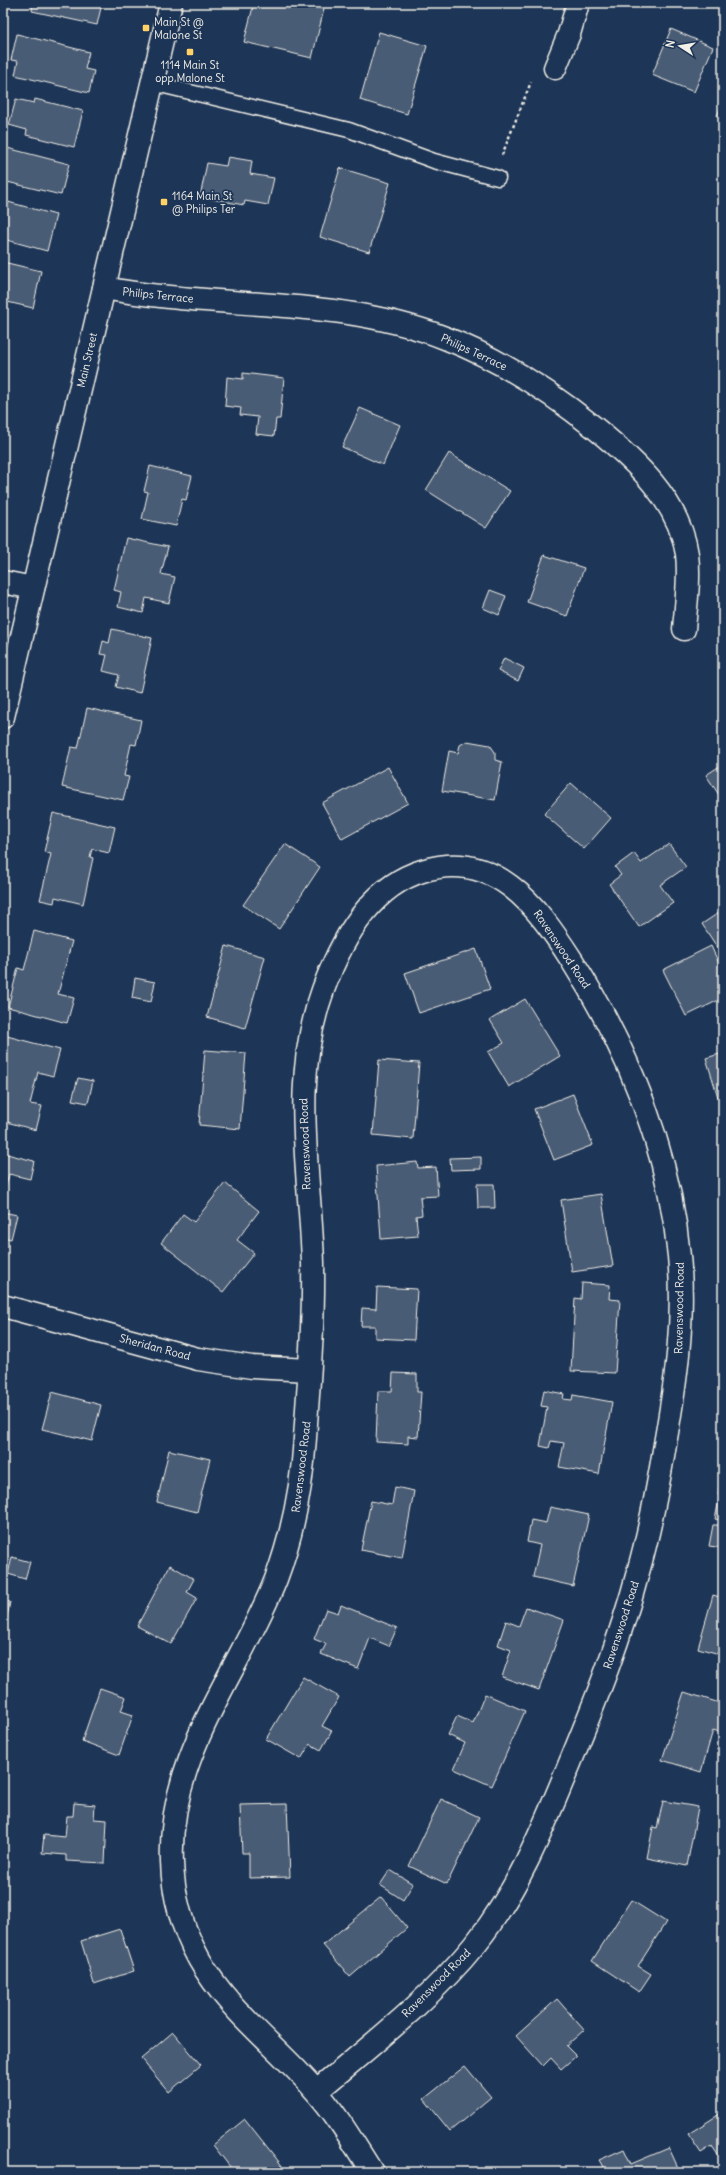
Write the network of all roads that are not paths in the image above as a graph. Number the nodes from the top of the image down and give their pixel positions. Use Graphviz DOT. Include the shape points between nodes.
graph roads {
  1 [pos="171,3"];
  2 [pos="578,3"];
  3 [pos="555,68"];
  4 [pos="152,83"];
  5 [pos="498,178"];
  6 [pos="104,288"];
  7 [pos="3,582"];
  8 [pos="33,588"];
  9 [pos="684,630"];
  10 [pos="3,717"];
  11 [pos="3,1306"];
  12 [pos="309,1370"];
  13 [pos="317,2091"];
  14 [pos="372,2172"];
  1 -- 4 [label="street, Main Street"];
  2 -- 3 [label="street"];
  4 -- 5 [label="lane" via="349,130 434,161"];
  4 -- 6 [label="street, Main Street"];
  6 -- 8 [label="street, Main Street"];
  6 -- 9 [label="street, Philips Terrace" via="149,295 316,310 380,320 445,338 486,356 526,378 582,418 622,452 652,483 666,502 679,526 687,554"];
  7 -- 8 [label="street"];
  8 -- 10 [label="street, Main Street"];
  11 -- 12 [label="street, Sheridan Road" via="198,1359 252,1367"];
  12 -- 13 [label="street, Ravenswood Road" via="301,1482 286,1550 256,1624 197,1738 186,1766 177,1796 171,1844 175,1895 180,1915 204,1968 242,2016"];
  12 -- 13 [label="street, Ravenswood Road" via="313,1293 303,1141 303,1091 308,1047 318,1002 352,930 384,892 407,877 433,868 460,867 483,872 496,877 520,893 543,918 598,1004 636,1079 671,1203 680,1258 681,1316 678,1364 654,1508 636,1581 596,1699 532,1852 516,1884 470,1950 382,2036"];
  13 -- 14 [label="street, Ravenswood Road"];
}
